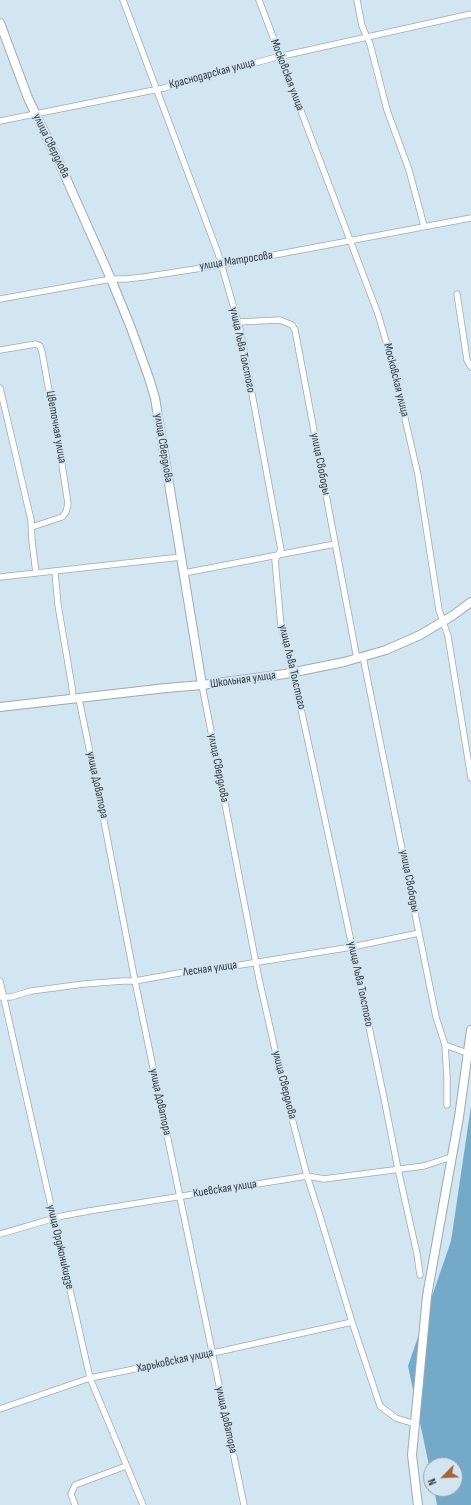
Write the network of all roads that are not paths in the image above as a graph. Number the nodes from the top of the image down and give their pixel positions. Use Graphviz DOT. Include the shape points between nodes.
graph roads {
  1 [pos="123,0"];
  2 [pos="259,0"];
  3 [pos="357,0"];
  4 [pos="471,14"];
  5 [pos="0,23"];
  6 [pos="367,37"];
  7 [pos="280,57"];
  8 [pos="157,89"];
  9 [pos="36,115"];
  10 [pos="0,121"];
  11 [pos="471,218"];
  12 [pos="424,226"];
  13 [pos="351,240"];
  14 [pos="221,265"];
  15 [pos="111,279"];
  16 [pos="457,294"];
  17 [pos="0,299"];
  18 [pos="238,322"];
  19 [pos="0,350"];
  20 [pos="471,367"];
  21 [pos="0,388"];
  22 [pos="32,527"];
  23 [pos="335,544"];
  24 [pos="279,554"];
  25 [pos="181,557"];
  26 [pos="55,572"];
  27 [pos="184,573"];
  28 [pos="36,574"];
  29 [pos="0,577"];
  30 [pos="471,602"];
  31 [pos="443,622"];
  32 [pos="360,658"];
  33 [pos="293,672"];
  34 [pos="202,685"];
  35 [pos="76,699"];
  36 [pos="0,707"];
  37 [pos="471,778"];
  38 [pos="419,933"];
  39 [pos="352,947"];
  40 [pos="256,962"];
  41 [pos="0,981"];
  42 [pos="135,981"];
  43 [pos="2,997"];
  44 [pos="471,1030"];
  45 [pos="445,1045"];
  46 [pos="467,1052"];
  47 [pos="447,1105"];
  48 [pos="452,1157"];
  49 [pos="398,1169"];
  50 [pos="307,1176"];
  51 [pos="179,1196"];
  52 [pos="54,1219"];
  53 [pos="0,1234"];
  54 [pos="420,1276"];
  55 [pos="352,1322"];
  56 [pos="212,1353"];
  57 [pos="90,1378"];
  58 [pos="0,1408"];
  59 [pos="415,1424"];
  60 [pos="126,1466"];
  61 [pos="75,1505"];
  62 [pos="143,1505"];
  63 [pos="244,1505"];
  64 [pos="418,1505"];
  1 -- 8 [label="street, улица Льва Толстого"];
  2 -- 7 [label="street, Московская улица"];
  3 -- 6 [label="street"];
  4 -- 6 [label="street, Краснодарская улица"];
  5 -- 9 [label="street, улица Свердлова"];
  6 -- 7 [label="street, Краснодарская улица"];
  6 -- 12 [label="street"];
  7 -- 8 [label="street, Краснодарская улица"];
  7 -- 13 [label="street, Московская улица"];
  8 -- 9 [label="street, Краснодарская улица"];
  8 -- 14 [label="street, улица Льва Толстого"];
  9 -- 10 [label="street, Краснодарская улица"];
  9 -- 15 [label="street, улица Свердлова"];
  11 -- 12 [label="street, улица Матросова"];
  12 -- 13 [label="street, улица Матросова"];
  13 -- 14 [label="street, улица Матросова"];
  13 -- 31 [label="street, Московская улица" via="378,314 392,362 418,475"];
  14 -- 15 [label="street, улица Матросова" via="144,277"];
  14 -- 18 [label="street, улица Льва Толстого"];
  15 -- 17 [label="street, улица Матросова"];
  15 -- 25 [label="street, улица Свердлова" via="141,353 155,398"];
  16 -- 20 [label="street" via="467,360"];
  18 -- 23 [label="street, улица Свободы" via="280,320 294,328"];
  18 -- 24 [label="street, улица Льва Толстого" via="281,550"];
  19 -- 22 [label="street, Цветочная улица" via="34,344 39,344 42,349 68,504 62,517"];
  21 -- 22 [label="street"];
  22 -- 28 [label="street"];
  23 -- 24 [label="street"];
  23 -- 32 [label="street, улица Свободы"];
  24 -- 27 [label="street"];
  24 -- 33 [label="street, улица Льва Толстого" via="276,560 281,626"];
  25 -- 26 [label="street"];
  25 -- 27 [label="street, улица Свердлова"];
  26 -- 28 [label="street"];
  26 -- 35 [label="street, улица Доватора" via="58,605"];
  27 -- 34 [label="street, улица Свердлова"];
  28 -- 29 [label="street"];
  30 -- 31 [label="street, Школьная улица"];
  31 -- 32 [label="street, Школьная улица" via="420,635"];
  31 -- 37 [label="street, Московская улица" via="448,636"];
  32 -- 33 [label="street, Школьная улица"];
  32 -- 38 [label="street, улица Свободы"];
  33 -- 34 [label="street, Школьная улица"];
  33 -- 39 [label="street, улица Льва Толстого"];
  34 -- 35 [label="street, Школьная улица"];
  34 -- 40 [label="street, улица Свердлова"];
  35 -- 36 [label="street, Школьная улица"];
  35 -- 42 [label="street, улица Доватора" via="103,816"];
  38 -- 39 [label="street, Лесная улица"];
  38 -- 45 [label="street, улица Свободы" via="436,1017"];
  39 -- 40 [label="street, Лесная улица"];
  39 -- 49 [label="street, улица Льва Толстого"];
  40 -- 42 [label="street, Лесная улица"];
  40 -- 50 [label="street, улица Свердлова" via="281,1076"];
  41 -- 43 [label="street, улица Орджоникидзе"];
  42 -- 43 [label="street, Лесная улица" via="84,984"];
  42 -- 51 [label="street, улица Доватора"];
  43 -- 52 [label="street, улица Орджоникидзе"];
  44 -- 46 [label="street"];
  45 -- 46 [label="street"];
  45 -- 47 [label="street, улица Свободы"];
  46 -- 48 [label="street"];
  48 -- 49 [label="street, Киевская улица" via="424,1166"];
  48 -- 59 [label="street" via="427,1296"];
  49 -- 50 [label="street, Киевская улица" via="324,1179"];
  49 -- 54 [label="street, улица Льва Толстого"];
  50 -- 51 [label="street, Киевская улица"];
  50 -- 55 [label="street, улица Свердлова"];
  51 -- 52 [label="street, Киевская улица"];
  51 -- 56 [label="street, улица Доватора"];
  52 -- 53 [label="street, Киевская улица"];
  52 -- 57 [label="street, улица Орджоникидзе"];
  55 -- 56 [label="street, Харьковская улица"];
  55 -- 59 [label="street, улица Свердлова" via="380,1406 396,1418"];
  56 -- 57 [label="street, Харьковская улица"];
  56 -- 63 [label="street, улица Доватора"];
  57 -- 58 [label="street, Харьковская улица"];
  57 -- 60 [label="street, улица Орджоникидзе"];
  59 -- 64 [label="street" via="412,1455"];
  60 -- 61 [label="street" via="75,1485 71,1494"];
  60 -- 62 [label="street, улица Орджоникидзе"];
}
